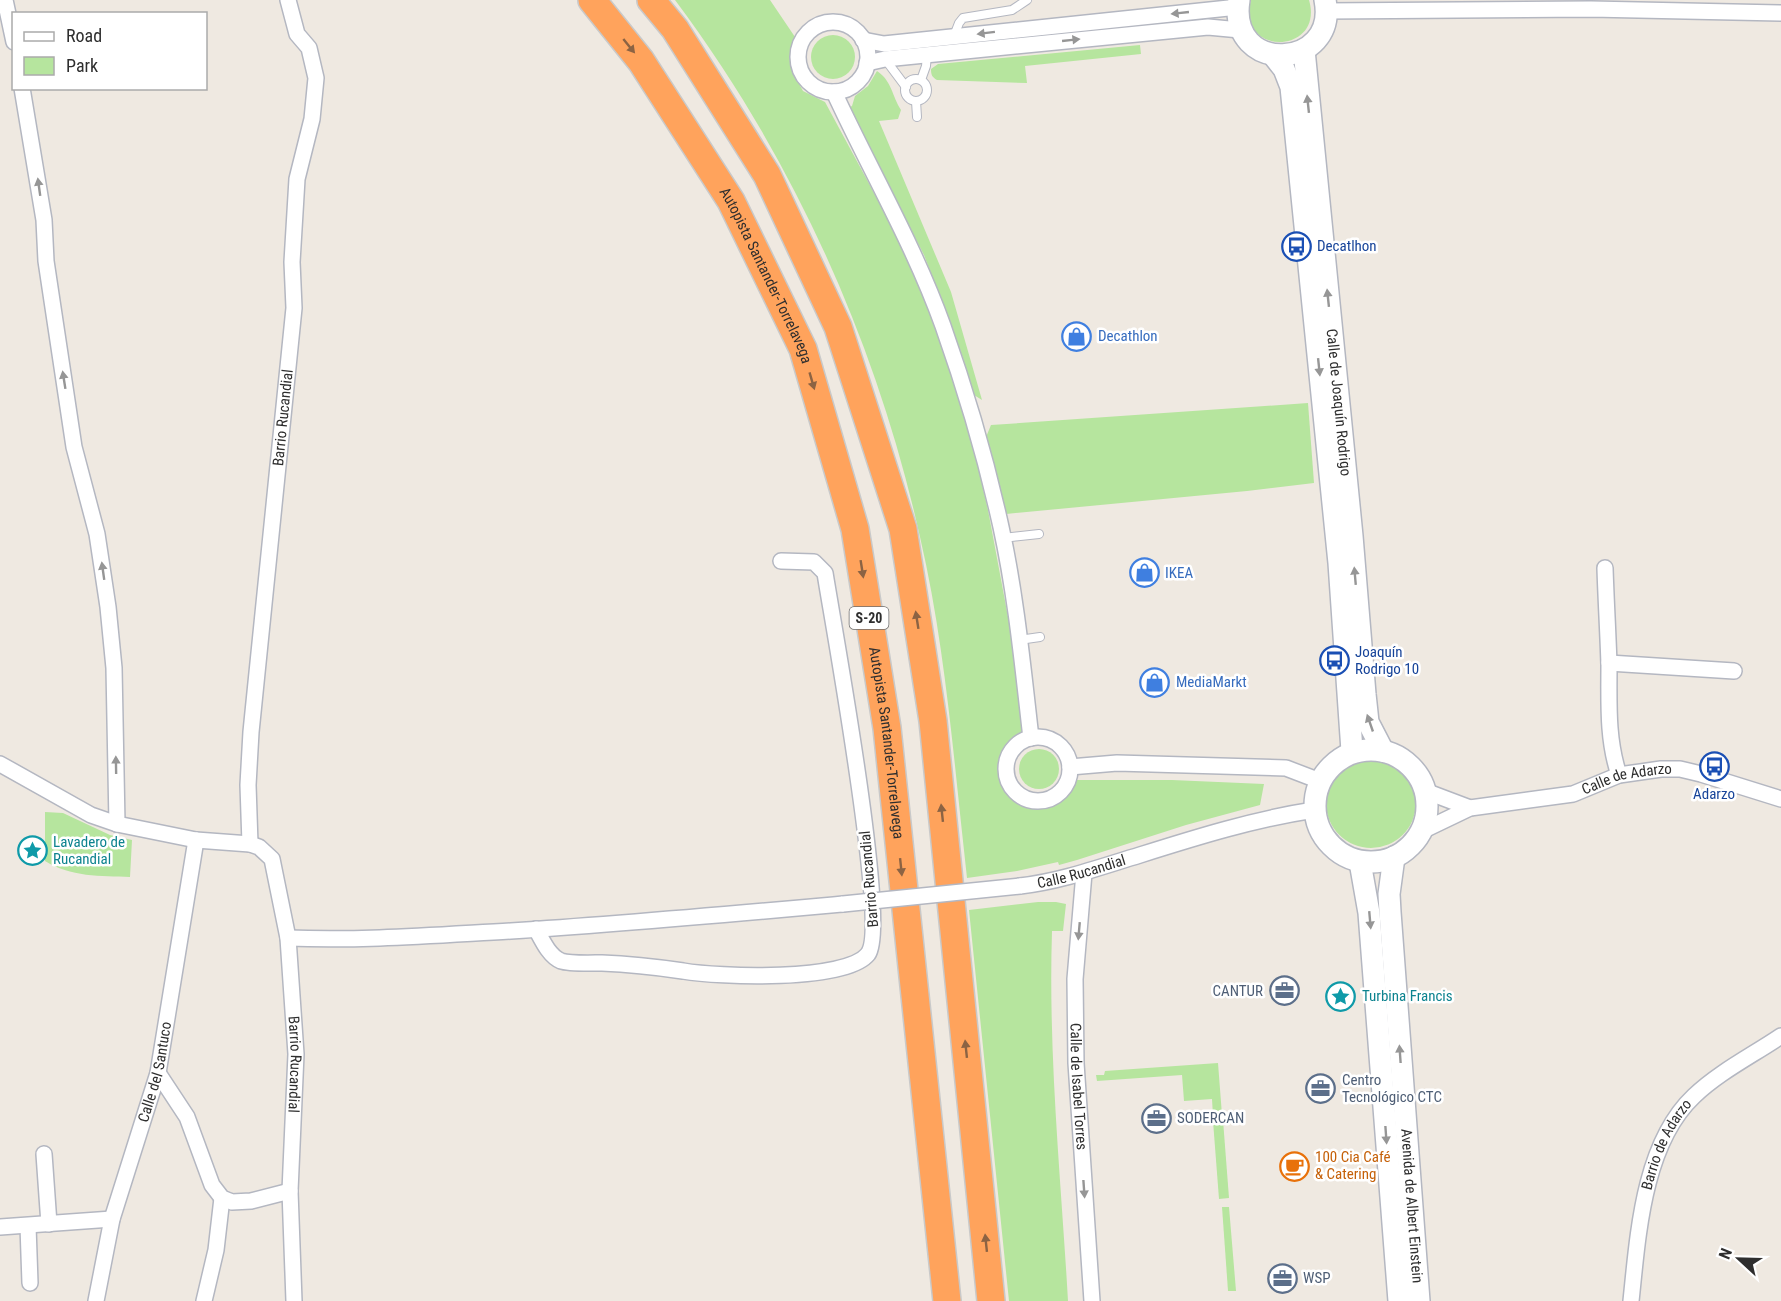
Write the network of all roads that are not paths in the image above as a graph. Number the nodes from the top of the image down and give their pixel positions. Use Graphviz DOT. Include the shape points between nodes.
graph roads {
  1 [pos="5,0"];
  2 [pos="288,0"];
  3 [pos="592,0"];
  4 [pos="651,0"];
  5 [pos="1027,0"];
  6 [pos="1238,4"];
  7 [pos="1591,5"];
  8 [pos="1325,6"];
  9 [pos="1781,13"];
  10 [pos="1240,30"];
  11 [pos="12,33"];
  12 [pos="953,37"];
  13 [pos="863,40"];
  14 [pos="1304,50"];
  15 [pos="1273,55"];
  16 [pos="927,56"];
  17 [pos="885,59"];
  18 [pos="867,63"];
  19 [pos="921,80"];
  20 [pos="906,87"];
  21 [pos="22,90"];
  22 [pos="834,92"];
  23 [pos="916,101"];
  24 [pos="916,117"];
  25 [pos="1039,534"];
  26 [pos="1003,538"];
  27 [pos="781,561"];
  28 [pos="1605,568"];
  29 [pos="1040,637"];
  30 [pos="1019,640"];
  31 [pos="1609,663"];
  32 [pos="1734,670"];
  33 [pos="1031,738"];
  34 [pos="1352,751"];
  35 [pos="1383,751"];
  36 [pos="0,764"];
  37 [pos="1070,767"];
  38 [pos="1619,775"];
  39 [pos="1320,781"];
  40 [pos="1425,791"];
  41 [pos="1781,799"];
  42 [pos="1470,808"];
  43 [pos="1314,810"];
  44 [pos="117,824"];
  45 [pos="1420,832"];
  46 [pos="196,840"];
  47 [pos="250,844"];
  48 [pos="1394,857"];
  49 [pos="1360,862"];
  50 [pos="1084,873"];
  51 [pos="843,904"];
  52 [pos="536,929"];
  53 [pos="288,938"];
  54 [pos="1781,1036"];
  55 [pos="159,1073"];
  56 [pos="44,1155"];
  57 [pos="290,1191"];
  58 [pos="222,1198"];
  59 [pos="112,1219"];
  60 [pos="49,1224"];
  61 [pos="28,1226"];
  62 [pos="0,1227"];
  63 [pos="30,1283"];
  64 [pos="96,1301"];
  65 [pos="204,1301"];
  66 [pos="294,1301"];
  67 [pos="946,1301"];
  68 [pos="992,1301"];
  69 [pos="1092,1301"];
  70 [pos="1399,1301"];
  71 [pos="1419,1301"];
  72 [pos="1630,1301"];
  1 -- 11 [label="street"];
  2 -- 47 [label="street, Barrio Rucandial" via="297,34 309,48 316,78 312,119 297,179 292,262 294,308 251,732"];
  3 -- 67 [label="highway, Autopista Santander-Torrelavega / S-20, one-way" via="641,61 731,201 802,349 855,529 886,728"];
  68 -- 4 [label="highway, one-way" via="933,722 903,529 838,327 767,176 675,29"];
  5 -- 12 [label="lane" via="1012,10 963,18"];
  6 -- 10 [label="main road"];
  6 -- 12 [label="street, one-way"];
  7 -- 8 [label="street"];
  7 -- 9 [label="street"];
  8 -- 14 [label="main road" via="1320,33"];
  10 -- 15 [label="main road" via="1250,43"];
  16 -- 10 [label="street, one-way" via="1208,27"];
  12 -- 13 [label="street" via="884,44"];
  13 -- 18 [label="street"];
  13 -- 22 [label="street" via="851,27 834,22 817,27 803,39 798,57 803,75 816,87"];
  14 -- 15 [label="main road"];
  35 -- 14 [label="main road, Calle de Joaquín Rodrigo, one-way" via="1368,722"];
  15 -- 34 [label="main road, Calle de Joaquín Rodrigo, one-way" via="1291,87 1339,563"];
  16 -- 17 [label="street"];
  16 -- 19 [label="lane"];
  17 -- 18 [label="street"];
  17 -- 20 [label="lane"];
  18 -- 22 [label="street" via="854,85"];
  19 -- 20 [label="lane" via="912,80"];
  19 -- 23 [label="lane" via="927,91"];
  20 -- 23 [label="lane" via="907,96"];
  44 -- 21 [label="street, one-way" via="114,668 108,607 97,534 74,447"];
  22 -- 26 [label="street" via="907,238 943,325"];
  23 -- 24 [label="lane"];
  25 -- 26 [label="lane"];
  26 -- 30 [label="street"];
  27 -- 52 [label="street, Barrio Rucandial" via="814,561 825,573 865,829 874,936 869,953 847,967 800,974 701,974 646,965 561,961 549,951"];
  28 -- 31 [label="street"];
  29 -- 30 [label="lane"];
  30 -- 33 [label="street"];
  31 -- 32 [label="street"];
  31 -- 38 [label="street" via="1609,730"];
  33 -- 37 [label="street" via="1042,737 1061,747"];
  33 -- 37 [label="street" via="1016,746 1007,761 1007,778 1016,793 1031,801 1055,796 1067,783"];
  34 -- 35 [label="main road"];
  34 -- 39 [label="main road"];
  35 -- 40 [label="main road" via="1401,758 1412,768"];
  36 -- 44 [label="street" via="91,815"];
  37 -- 39 [label="street" via="1117,763 1286,768"];
  38 -- 41 [label="street, Calle de Adarzo" via="1680,770"];
  38 -- 42 [label="street, Calle de Adarzo" via="1573,794"];
  39 -- 43 [label="main road"];
  40 -- 42 [label="street, Calle de Adarzo"];
  40 -- 45 [label="main road" via="1427,808"];
  42 -- 45 [label="street, Calle de Adarzo"];
  43 -- 49 [label="main road" via="1329,843"];
  43 -- 50 [label="street, Calle Rucandial" via="1192,839"];
  44 -- 46 [label="street"];
  45 -- 48 [label="main road" via="1408,848"];
  46 -- 47 [label="street"];
  46 -- 55 [label="street, Calle del Santuco"];
  47 -- 53 [label="street, Barrio Rucandial" via="272,859"];
  48 -- 49 [label="main road"];
  71 -- 48 [label="main road, Avenida de Albert Einstein, one-way" via="1390,912"];
  49 -- 70 [label="main road, Avenida de Albert Einstein, one-way" via="1369,913"];
  50 -- 51 [label="street, Calle Rucandial, bridge" via="1020,886"];
  50 -- 69 [label="street, Calle de Isabel Torres, one-way" via="1075,980 1076,1063"];
  51 -- 52 [label="street, Barrio Rucandial"];
  52 -- 53 [label="street, Barrio Rucandial"];
  53 -- 57 [label="street, Barrio Rucandial" via="296,1054"];
  54 -- 72 [label="street, Barrio de Adarzo" via="1704,1088 1678,1113 1649,1177"];
  55 -- 58 [label="street" via="187,1117 212,1185"];
  55 -- 59 [label="street, Calle del Santuco"];
  56 -- 60 [label="street"];
  57 -- 58 [label="street" via="251,1201"];
  57 -- 66 [label="street, Barrio Rucandial"];
  58 -- 65 [label="street" via="216,1250"];
  59 -- 60 [label="street"];
  59 -- 64 [label="street, Calle del Santuco"];
  60 -- 61 [label="street"];
  61 -- 62 [label="street"];
  61 -- 63 [label="street"];
}
